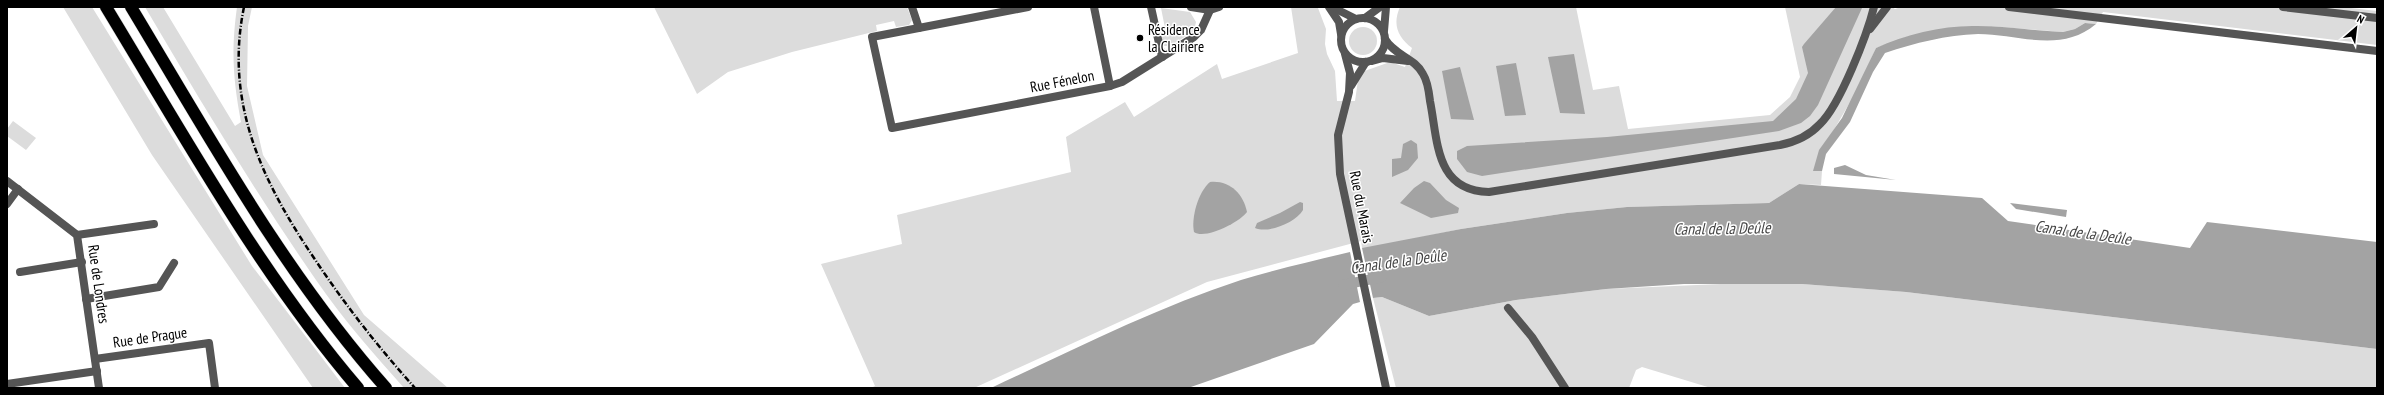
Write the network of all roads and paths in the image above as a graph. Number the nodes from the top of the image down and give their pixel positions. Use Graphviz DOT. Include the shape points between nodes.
graph roads {
  1 [pos="106,7"];
  2 [pos="131,7"];
  3 [pos="912,7"];
  4 [pos="1028,7"];
  5 [pos="1094,7"];
  6 [pos="1151,7"];
  7 [pos="1191,7"];
  8 [pos="1219,7"];
  9 [pos="1329,7"];
  10 [pos="1332,7"];
  11 [pos="1380,7"];
  12 [pos="1386,7"];
  13 [pos="1874,7"];
  14 [pos="1887,7"];
  15 [pos="2009,7"];
  16 [pos="2283,7"];
  17 [pos="1210,10"];
  18 [pos="989,11"];
  19 [pos="1365,18"];
  20 [pos="2377,18"];
  21 [pos="1356,19"];
  22 [pos="918,28"];
  23 [pos="1868,31"];
  24 [pos="1341,35"];
  25 [pos="1384,37"];
  26 [pos="2377,51"];
  27 [pos="1345,54"];
  28 [pos="1162,57"];
  29 [pos="1369,62"];
  30 [pos="1411,62"];
  31 [pos="1110,86"];
  32 [pos="1349,92"];
  33 [pos="7,181"];
  34 [pos="18,189"];
  35 [pos="7,204"];
  36 [pos="154,224"];
  37 [pos="77,235"];
  38 [pos="82,262"];
  39 [pos="174,263"];
  40 [pos="20,272"];
  41 [pos="86,299"];
  42 [pos="1508,308"];
  43 [pos="95,359"];
  44 [pos="97,371"];
  45 [pos="7,384"];
  46 [pos="99,388"];
  47 [pos="215,388"];
  48 [pos="358,388"];
  49 [pos="386,388"];
  50 [pos="1386,388"];
  51 [pos="1565,388"];
  1 -- 48 [label="highway" via="264,266"];
  2 -- 49 [label="highway" via="278,249 324,313"];
  3 -- 22 [label="street"];
  4 -- 18 [label="street"];
  5 -- 31 [label="street"];
  6 -- 28 [label="street"];
  7 -- 17 [label="street"];
  8 -- 17 [label="street"];
  9 -- 24 [label="street" via="1339,22"];
  10 -- 21 [label="street"];
  11 -- 19 [label="street"];
  12 -- 25 [label="street"];
  13 -- 23 [label="street"];
  14 -- 23 [label="street"];
  15 -- 26 [label="street"];
  16 -- 20 [label="street"];
  17 -- 28 [label="street, Rue Fénelon" via="1198,34"];
  18 -- 22 [label="street"];
  19 -- 21 [label="street"];
  19 -- 25 [label="street" via="1378,24"];
  21 -- 24 [label="street" via="1348,23"];
  22 -- 31 [label="street, Rue Fénelon" via="872,37 892,128"];
  23 -- 30 [label="street" via="1829,114 1816,128 1800,139 1780,145 1489,192 1462,187 1446,172 1440,158 1426,82 1420,68"];
  24 -- 27 [label="street" via="1341,45"];
  25 -- 29 [label="street" via="1382,51"];
  25 -- 30 [label="street" via="1390,47"];
  27 -- 29 [label="street" via="1353,60"];
  27 -- 32 [label="street, Rue du Marais" via="1349,66"];
  28 -- 31 [label="street, Rue Fénelon" via="1122,82"];
  29 -- 30 [label="street" via="1389,58"];
  29 -- 32 [label="street" via="1352,82"];
  32 -- 50 [label="street, Rue du Marais" via="1338,140 1341,178"];
  33 -- 34 [label="street, Rue de Londres"];
  34 -- 35 [label="street"];
  34 -- 37 [label="street, Rue de Londres"];
  36 -- 37 [label="street"];
  37 -- 38 [label="street, Rue de Londres"];
  38 -- 40 [label="street"];
  38 -- 41 [label="street, Rue de Londres"];
  39 -- 41 [label="street" via="159,287"];
  41 -- 43 [label="street, Rue de Londres"];
  42 -- 51 [label="street" via="1532,337"];
  43 -- 44 [label="street, Rue de Londres"];
  43 -- 47 [label="street, Rue de Prague" via="209,343"];
  44 -- 45 [label="street"];
  44 -- 46 [label="street, Rue de Londres"];
}
